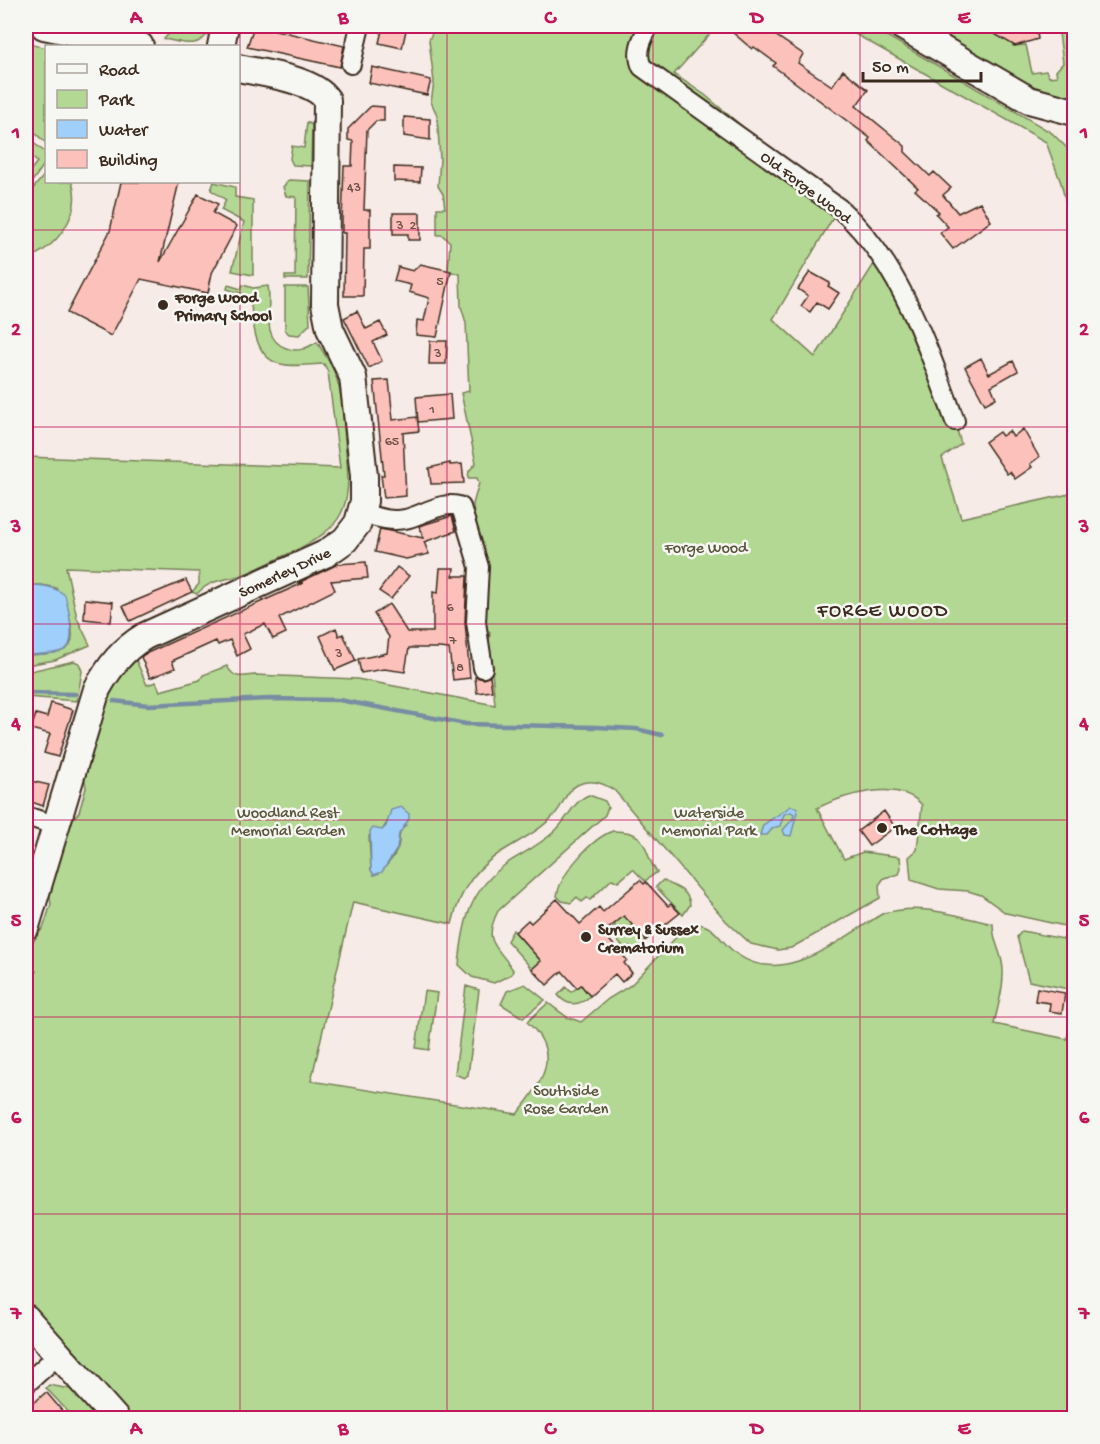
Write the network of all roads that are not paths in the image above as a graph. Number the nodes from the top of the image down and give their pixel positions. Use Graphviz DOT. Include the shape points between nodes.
graph roads {
  1 [pos="44,26"];
  2 [pos="225,26"];
  3 [pos="360,26"];
  4 [pos="649,26"];
  5 [pos="902,26"];
  6 [pos="135,45"];
  7 [pos="220,45"];
  8 [pos="351,64"];
  9 [pos="240,68"];
  10 [pos="1029,100"];
  11 [pos="1074,112"];
  12 [pos="1074,128"];
  13 [pos="954,421"];
  14 [pos="362,513"];
  15 [pos="483,668"];
  16 [pos="26,816"];
  17 [pos="57,826"];
  18 [pos="26,926"];
  19 [pos="26,1318"];
  20 [pos="58,1355"];
  21 [pos="26,1384"];
  22 [pos="115,1419"];
  1 -- 6 [label="street"];
  2 -- 7 [label="street"];
  3 -- 8 [label="street"];
  4 -- 13 [label="street, Old Forge Wood" via="639,51 642,67 839,208 881,253 916,323"];
  5 -- 10 [label="street"];
  9 -- 14 [label="street" via="310,86 327,100 325,304 330,329 353,377 364,476"];
  10 -- 11 [label="street"];
  10 -- 12 [label="street"];
  14 -- 15 [label="street" via="380,519 405,519 450,505 461,507 479,567 476,622"];
  14 -- 17 [label="street, Somerley Drive" via="352,532 325,554 145,636 122,652 97,689"];
  16 -- 17 [label="street"];
  17 -- 18 [label="street, Somerley Drive"];
  19 -- 20 [label="street"];
  20 -- 21 [label="street"];
  20 -- 22 [label="street"];
}
